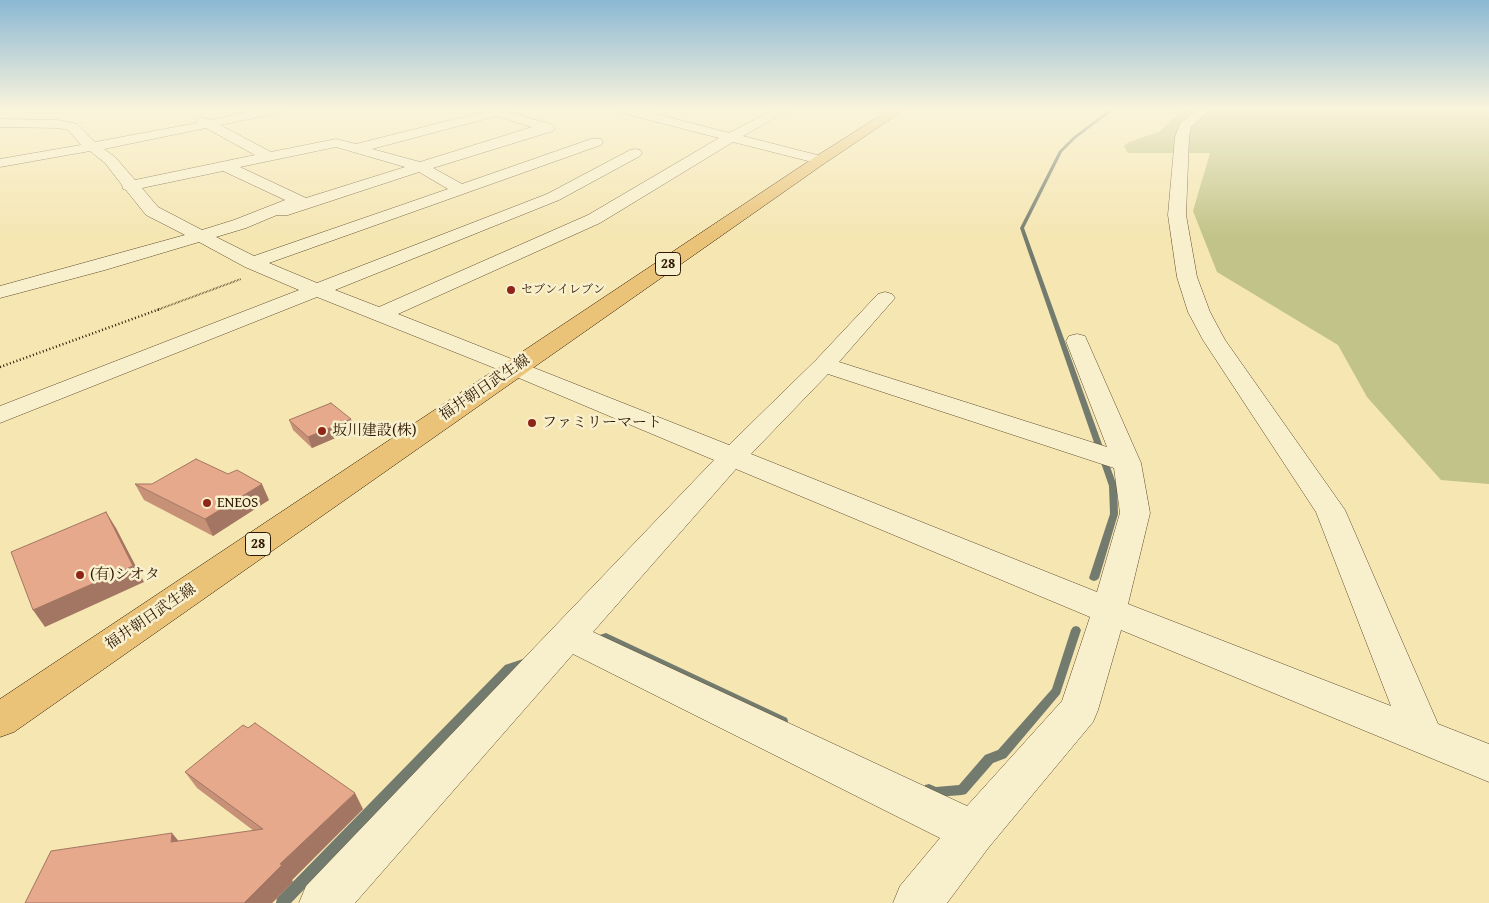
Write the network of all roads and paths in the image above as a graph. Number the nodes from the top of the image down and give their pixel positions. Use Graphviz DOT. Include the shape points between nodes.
graph roads {
  1 [pos="62,152"];
  2 [pos="99,152"];
  3 [pos="262,152"];
  4 [pos="289,152"];
  5 [pos="371,152"];
  6 [pos="467,152"];
  7 [pos="583,152"];
  8 [pos="632,152"];
  9 [pos="706,152"];
  10 [pos="790,152"];
  11 [pos="832,152"];
  12 [pos="1181,152"];
  13 [pos="269,156"];
  14 [pos="820,160"];
  15 [pos="663,162"];
  16 [pos="0,163"];
  17 [pos="225,166"];
  18 [pos="421,167"];
  19 [pos="682,167"];
  20 [pos="129,186"];
  21 [pos="460,190"];
  22 [pos="502,217"];
  23 [pos="254,219"];
  24 [pos="530,233"];
  25 [pos="199,236"];
  26 [pos="259,267"];
  27 [pos="318,290"];
  28 [pos="0,292"];
  29 [pos="885,298"];
  30 [pos="379,315"];
  31 [pos="1077,341"];
  32 [pos="824,365"];
  33 [pos="0,367"];
  34 [pos="515,368"];
  35 [pos="0,416"];
  36 [pos="732,457"];
  37 [pos="1127,463"];
  38 [pos="1109,611"];
  39 [pos="569,636"];
  40 [pos="0,720"];
  41 [pos="1423,736"];
  42 [pos="1489,763"];
  43 [pos="973,832"];
  44 [pos="323,903"];
  45 [pos="917,903"];
  1 -- 16 [label="street"];
  2 -- 20 [label="street" via="110,160"];
  3 -- 13 [label="street"];
  4 -- 13 [label="street"];
  5 -- 18 [label="street"];
  6 -- 18 [label="street"];
  7 -- 21 [label="street"];
  8 -- 22 [label="street" via="639,154 553,197"];
  9 -- 19 [label="street"];
  10 -- 14 [label="street"];
  11 -- 14 [label="main road, 福井朝日武生線 / 28"];
  12 -- 41 [label="street" via="1177,215 1187,277 1200,312 1214,340 1330,510"];
  13 -- 17 [label="street"];
  14 -- 34 [label="main road, 福井朝日武生線 / 28"];
  15 -- 19 [label="street"];
  17 -- 20 [label="street"];
  17 -- 23 [label="street" via="299,200"];
  18 -- 21 [label="street"];
  18 -- 23 [label="street"];
  19 -- 24 [label="street" via="594,219"];
  20 -- 25 [label="street" via="152,211"];
  21 -- 26 [label="street"];
  22 -- 24 [label="street"];
  22 -- 27 [label="street"];
  23 -- 25 [label="street"];
  24 -- 30 [label="street"];
  25 -- 26 [label="street"];
  25 -- 28 [label="street"];
  26 -- 27 [label="street"];
  26 -- 33 [label="path"];
  27 -- 30 [label="street"];
  27 -- 35 [label="street"];
  29 -- 32 [label="street"];
  30 -- 34 [label="street"];
  31 -- 37 [label="street"];
  32 -- 36 [label="street"];
  32 -- 37 [label="street"];
  34 -- 36 [label="street"];
  34 -- 40 [label="main road, 福井朝日武生線 / 28"];
  36 -- 38 [label="street"];
  36 -- 39 [label="street"];
  37 -- 38 [label="street" via="1135,513"];
  38 -- 41 [label="street"];
  38 -- 43 [label="street" via="1079,710"];
  39 -- 43 [label="street"];
  39 -- 44 [label="street"];
  41 -- 42 [label="street"];
  43 -- 45 [label="street"];
}
